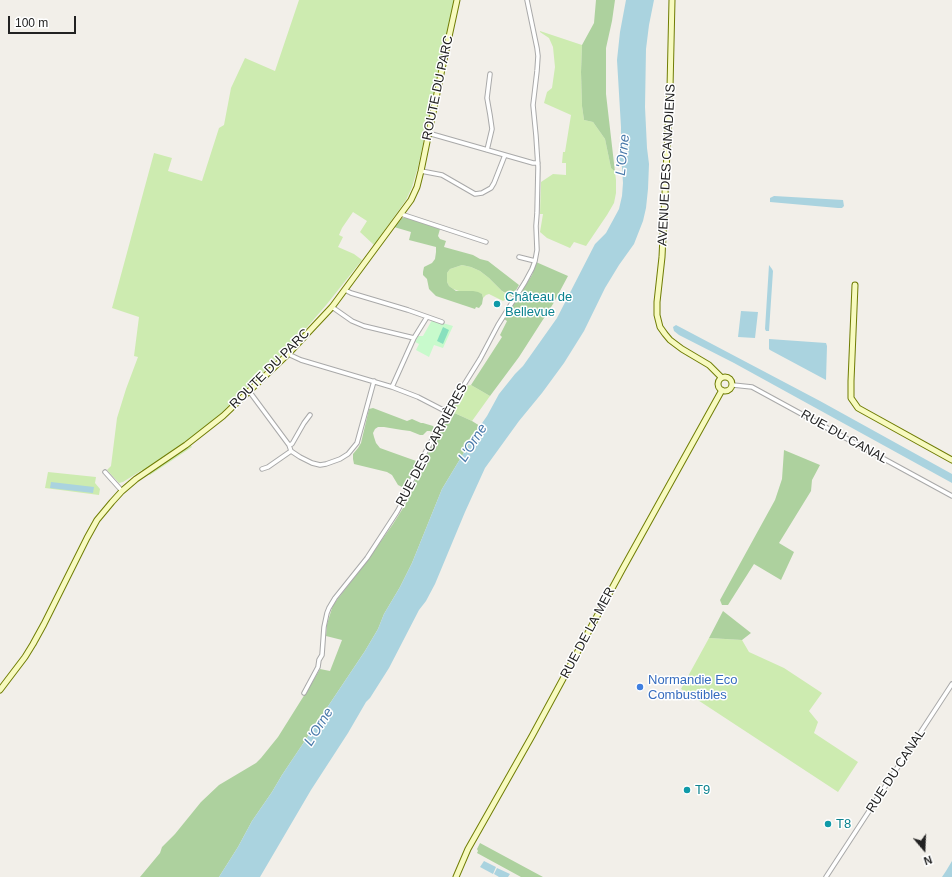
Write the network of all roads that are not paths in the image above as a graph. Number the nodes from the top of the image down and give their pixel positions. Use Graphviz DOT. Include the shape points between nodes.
graph roads {
  1 [pos="457,0"];
  2 [pos="527,0"];
  3 [pos="672,0"];
  4 [pos="490,74"];
  5 [pos="428,133"];
  6 [pos="487,150"];
  7 [pos="505,155"];
  8 [pos="538,164"];
  9 [pos="421,171"];
  10 [pos="401,214"];
  11 [pos="486,242"];
  12 [pos="519,257"];
  13 [pos="535,261"];
  14 [pos="855,286"];
  15 [pos="344,290"];
  16 [pos="332,307"];
  17 [pos="427,317"];
  18 [pos="442,322"];
  19 [pos="414,338"];
  20 [pos="288,354"];
  21 [pos="721,377"];
  22 [pos="374,381"];
  23 [pos="733,384"];
  24 [pos="392,387"];
  25 [pos="722,390"];
  26 [pos="249,391"];
  27 [pos="447,412"];
  28 [pos="310,415"];
  29 [pos="289,446"];
  30 [pos="292,451"];
  31 [pos="952,460"];
  32 [pos="262,469"];
  33 [pos="105,472"];
  34 [pos="122,491"];
  35 [pos="952,496"];
  36 [pos="952,684"];
  37 [pos="0,690"];
  38 [pos="304,693"];
  39 [pos="456,877"];
  40 [pos="826,877"];
  1 -- 5 [label="street, ROUTE DU PARC"];
  2 -- 8 [label="street, RUE DES CARRIÈRES" via="538,56 533,105"];
  3 -- 21 [label="street, AVENUE DES CANADIENS" via="662,257 656,306 658,318 667,337 709,365"];
  4 -- 6 [label="street" via="487,98 492,129"];
  5 -- 6 [label="street"];
  5 -- 9 [label="street, ROUTE DU PARC"];
  6 -- 7 [label="street"];
  7 -- 8 [label="street"];
  7 -- 9 [label="street" via="491,188 482,193 475,194 442,176"];
  8 -- 13 [label="street, RUE DES CARRIÈRES"];
  9 -- 10 [label="street, ROUTE DU PARC" via="414,193"];
  10 -- 11 [label="street"];
  10 -- 15 [label="street, ROUTE DU PARC"];
  12 -- 13 [label="street"];
  13 -- 27 [label="street, RUE DES CARRIÈRES"];
  14 -- 31 [label="street" via="852,398 858,408"];
  15 -- 16 [label="street, ROUTE DU PARC"];
  15 -- 17 [label="street"];
  16 -- 19 [label="street" via="364,326"];
  16 -- 20 [label="street, ROUTE DU PARC"];
  17 -- 18 [label="street"];
  17 -- 19 [label="street"];
  19 -- 24 [label="street"];
  20 -- 22 [label="street"];
  20 -- 26 [label="street, ROUTE DU PARC"];
  21 -- 23 [label="street" via="728,377"];
  21 -- 25 [label="street" via="718,384"];
  22 -- 24 [label="street"];
  22 -- 30 [label="street" via="357,443 348,454 320,465"];
  23 -- 25 [label="street" via="731,389"];
  23 -- 35 [label="street, RUE DU CANAL" via="752,387"];
  24 -- 27 [label="street"];
  25 -- 39 [label="street, RUE DE LA MER" via="471,843"];
  26 -- 29 [label="street"];
  26 -- 34 [label="street, ROUTE DU PARC" via="208,428"];
  27 -- 38 [label="street, RUE DES CARRIÈRES" via="397,512 329,608 324,627 322,655"];
  28 -- 29 [label="street"];
  29 -- 30 [label="street"];
  30 -- 32 [label="street"];
  33 -- 34 [label="street"];
  34 -- 37 [label="street, ROUTE DU PARC" via="97,520 44,624 25,657"];
  36 -- 40 [label="street, RUE DU CANAL"];
}
